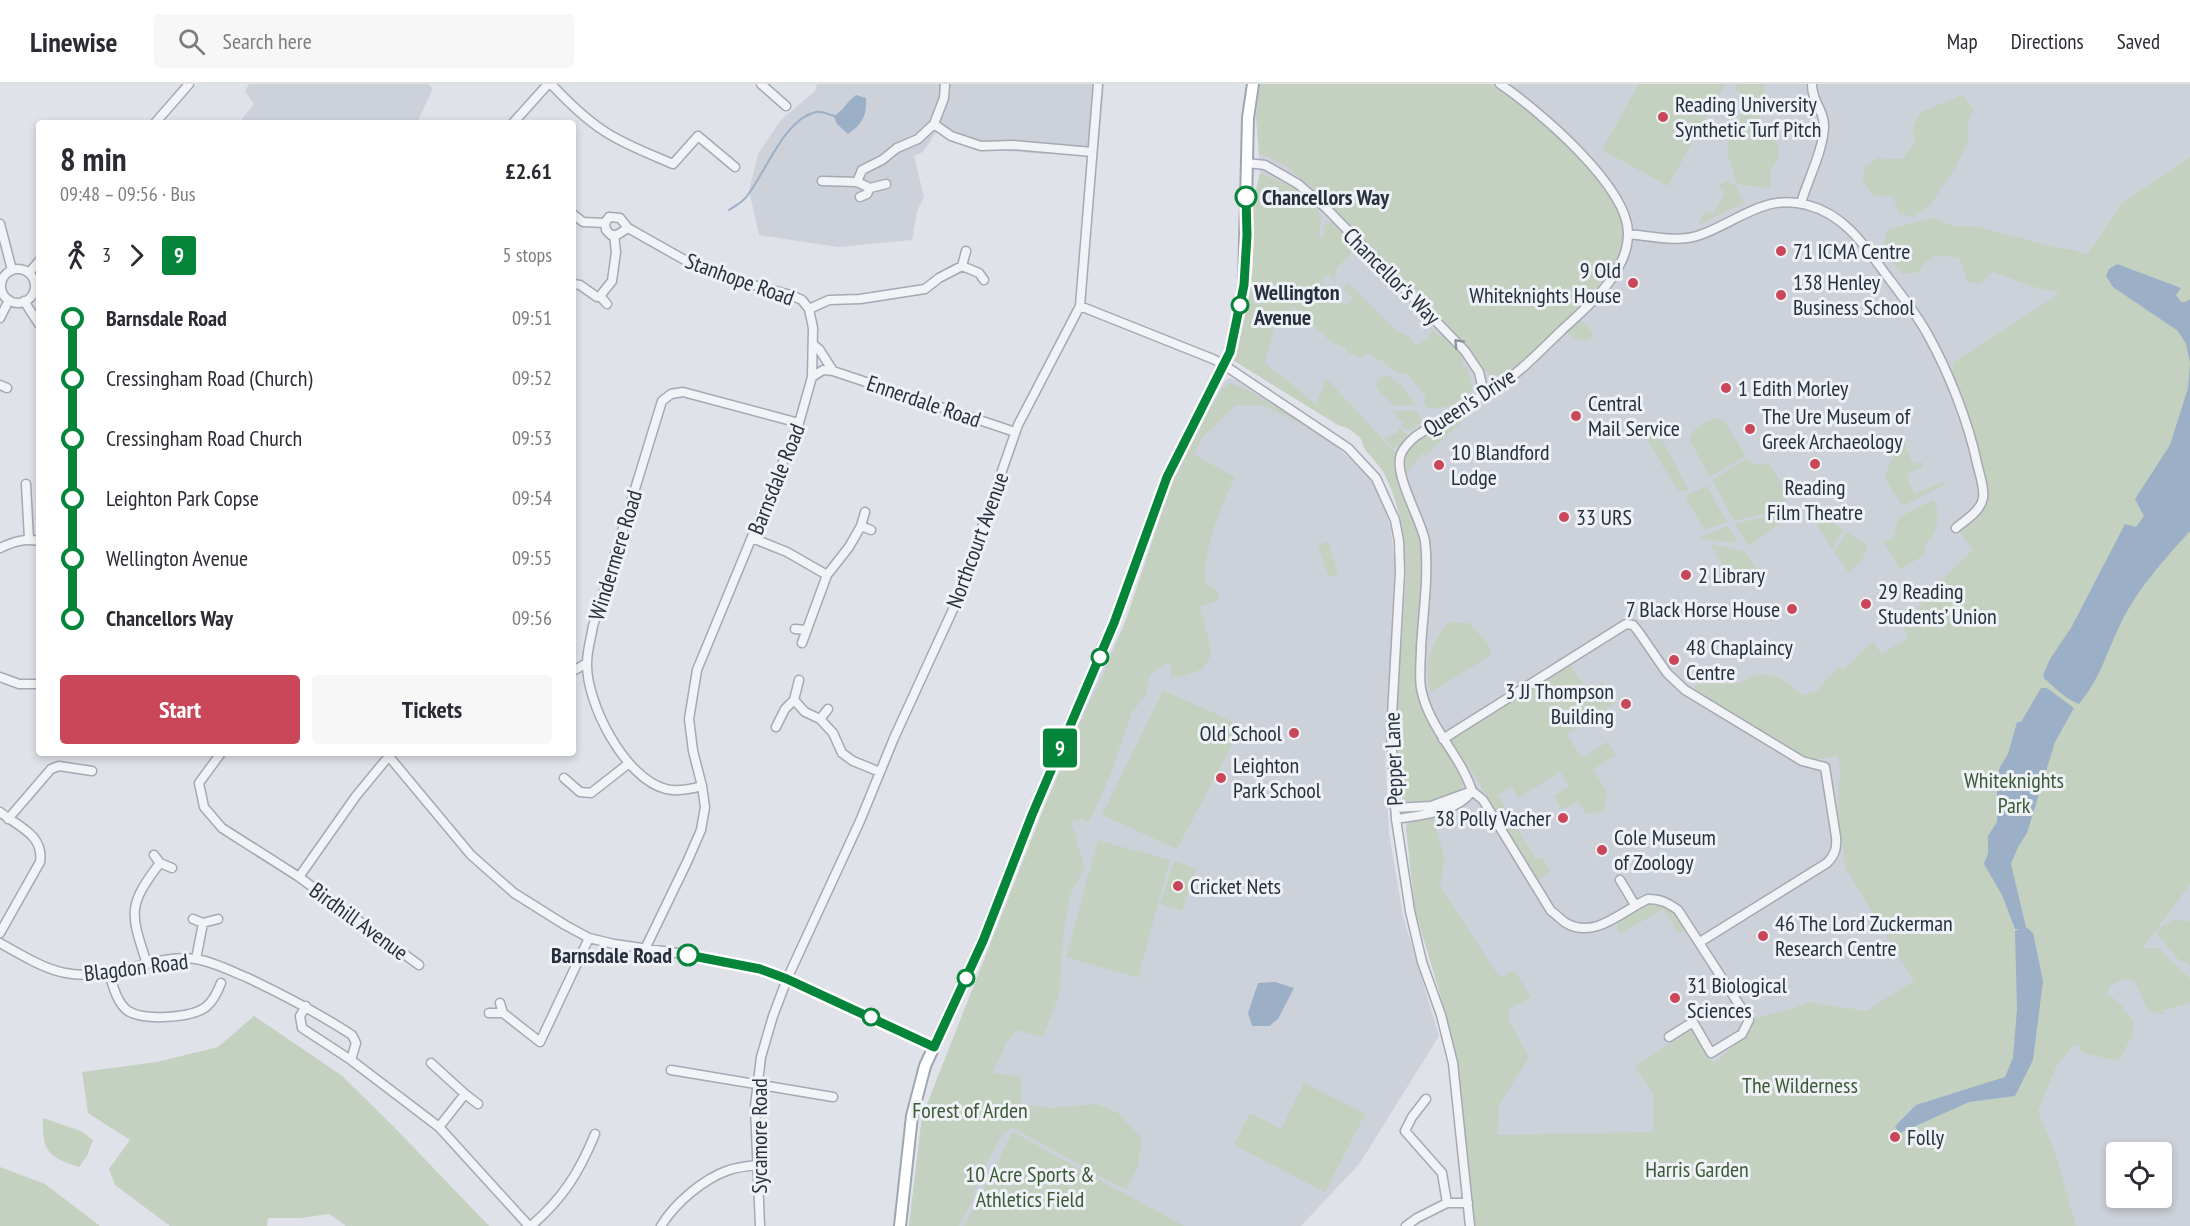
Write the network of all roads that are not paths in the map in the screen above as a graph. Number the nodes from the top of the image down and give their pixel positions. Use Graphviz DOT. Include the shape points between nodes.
graph roads {
  1 [pos="189,84"];
  2 [pos="549,84"];
  3 [pos="761,84"];
  4 [pos="945,84"];
  5 [pos="1098,84"];
  6 [pos="1253,84"];
  7 [pos="1500,84"];
  8 [pos="1812,84"];
  9 [pos="786,106"];
  10 [pos="158,120"];
  11 [pos="516,120"];
  12 [pos="934,124"];
  13 [pos="1092,152"];
  14 [pos="1247,163"];
  15 [pos="735,167"];
  16 [pos="822,181"];
  17 [pos="857,182"];
  18 [pos="886,184"];
  19 [pos="870,188"];
  20 [pos="860,197"];
  21 [pos="1801,203"];
  22 [pos="576,216"];
  23 [pos="605,223"];
  24 [pos="0,224"];
  25 [pos="628,228"];
  26 [pos="1628,234"];
  27 [pos="614,235"];
  28 [pos="966,251"];
  29 [pos="36,265"];
  30 [pos="962,266"];
  31 [pos="12,270"];
  32 [pos="29,273"];
  33 [pos="1,279"];
  34 [pos="984,280"];
  35 [pos="576,284"];
  36 [pos="600,296"];
  37 [pos="9,300"];
  38 [pos="24,301"];
  39 [pos="607,304"];
  40 [pos="1080,306"];
  41 [pos="809,309"];
  42 [pos="0,318"];
  43 [pos="36,319"];
  44 [pos="814,345"];
  45 [pos="1224,366"];
  46 [pos="833,371"];
  47 [pos="812,377"];
  48 [pos="1484,394"];
  49 [pos="799,423"];
  50 [pos="1015,432"];
  51 [pos="26,484"];
  52 [pos="865,512"];
  53 [pos="861,526"];
  54 [pos="1956,528"];
  55 [pos="871,530"];
  56 [pos="752,538"];
  57 [pos="29,539"];
  58 [pos="36,540"];
  59 [pos="0,548"];
  60 [pos="827,575"];
  61 [pos="795,629"];
  62 [pos="806,630"];
  63 [pos="802,643"];
  64 [pos="587,663"];
  65 [pos="576,669"];
  66 [pos="0,677"];
  67 [pos="799,680"];
  68 [pos="36,684"];
  69 [pos="794,700"];
  70 [pos="828,708"];
  71 [pos="820,719"];
  72 [pos="776,727"];
  73 [pos="1443,739"];
  74 [pos="219,756"];
  75 [pos="386,756"];
  76 [pos="388,756"];
  77 [pos="628,764"];
  78 [pos="92,771"];
  79 [pos="880,772"];
  80 [pos="564,778"];
  81 [pos="702,786"];
  82 [pos="1472,790"];
  83 [pos="1395,808"];
  84 [pos="0,812"];
  85 [pos="8,819"];
  86 [pos="1396,819"];
  87 [pos="154,855"];
  88 [pos="160,863"];
  89 [pos="172,868"];
  90 [pos="299,877"];
  91 [pos="1620,880"];
  92 [pos="1635,905"];
  93 [pos="193,919"];
  94 [pos="218,919"];
  95 [pos="203,922"];
  96 [pos="0,933"];
  97 [pos="589,938"];
  98 [pos="1700,942"];
  99 [pos="0,943"];
  100 [pos="645,950"];
  101 [pos="196,959"];
  102 [pos="147,964"];
  103 [pos="419,965"];
  104 [pos="109,974"];
  105 [pos="787,979"];
  106 [pos="221,983"];
  107 [pos="500,1003"];
  108 [pos="306,1006"];
  109 [pos="489,1013"];
  110 [pos="503,1013"];
  111 [pos="1669,1037"];
  112 [pos="934,1047"];
  113 [pos="351,1060"];
  114 [pos="430,1063"];
  115 [pos="671,1070"];
  116 [pos="757,1083"];
  117 [pos="465,1094"];
  118 [pos="833,1097"];
  119 [pos="1426,1099"];
  120 [pos="478,1104"];
  121 [pos="439,1127"];
  122 [pos="595,1134"];
  123 [pos="757,1165"];
  124 [pos="1447,1203"];
  125 [pos="1468,1203"];
  126 [pos="530,1226"];
  127 [pos="661,1226"];
  128 [pos="760,1226"];
  129 [pos="900,1226"];
  130 [pos="1406,1226"];
  131 [pos="1470,1226"];
  1 -- 10 [label="street"];
  2 -- 11 [label="street"];
  2 -- 15 [label="street" via="591,122 645,152 673,164 698,136"];
  3 -- 9 [label="street"];
  4 -- 12 [label="street" via="945,98"];
  5 -- 13 [label="street, Northcourt Avenue"];
  6 -- 14 [label="main road"];
  7 -- 26 [label="street" via="1553,126 1602,179 1623,213"];
  8 -- 21 [label="street" via="1824,130"];
  12 -- 13 [label="street" via="951,136 981,146"];
  12 -- 17 [label="street" via="918,139 862,170"];
  13 -- 40 [label="street, Northcourt Avenue"];
  14 -- 45 [label="main road" via="1244,285"];
  48 -- 14 [label="street, Chancellor's Way, one-way" via="1479,372 1465,351 1326,208 1281,173 1265,165"];
  16 -- 17 [label="street"];
  17 -- 19 [label="street"];
  18 -- 19 [label="street"];
  19 -- 20 [label="street"];
  21 -- 26 [label="street" via="1770,203 1700,235 1683,238"];
  21 -- 54 [label="street" via="1824,210 1857,236 1916,317 1940,359 1971,437 1984,497 1980,506"];
  22 -- 23 [label="street, Stanhope Road" via="583,222"];
  23 -- 25 [label="street, Stanhope Road" via="616,216"];
  23 -- 27 [label="street"];
  24 -- 31 [label="street"];
  25 -- 27 [label="street"];
  25 -- 41 [label="street, Stanhope Road" via="690,264 791,295"];
  26 -- 48 [label="street, Queen's Drive" via="1619,267 1596,297 1525,366"];
  27 -- 36 [label="street" via="617,241 612,281"];
  28 -- 30 [label="street"];
  29 -- 32 [label="street"];
  30 -- 34 [label="street" via="979,273"];
  30 -- 41 [label="street, Stanhope Road" via="925,290 829,300"];
  31 -- 32 [label="street"];
  31 -- 33 [label="street"];
  32 -- 38 [label="street" via="34,283 33,294"];
  33 -- 37 [label="street"];
  35 -- 36 [label="street"];
  36 -- 39 [label="street"];
  37 -- 38 [label="street"];
  37 -- 42 [label="street"];
  38 -- 43 [label="street"];
  40 -- 45 [label="street"];
  40 -- 50 [label="street, Northcourt Avenue"];
  41 -- 44 [label="street, Barnsdale Road"];
  44 -- 46 [label="street"];
  44 -- 47 [label="street, Barnsdale Road"];
  45 -- 83 [label="street, Pepper Lane" via="1348,448 1370,470 1389,502 1399,541 1400,572 1391,733"];
  45 -- 112 [label="main road" via="1167,477 1114,623 979,950"];
  46 -- 47 [label="street" via="823,370"];
  46 -- 50 [label="street, Ennerdale Road"];
  47 -- 49 [label="street, Barnsdale Road"];
  48 -- 73 [label="street, Queen's Drive" via="1416,436 1401,455 1406,488 1425,540 1421,688"];
  49 -- 56 [label="street, Barnsdale Road"];
  49 -- 64 [label="street, Windermere Road" via="683,392 662,401 594,626"];
  50 -- 79 [label="street, Northcourt Avenue" via="955,605"];
  51 -- 57 [label="street"];
  52 -- 53 [label="street"];
  53 -- 55 [label="street"];
  53 -- 60 [label="street"];
  56 -- 60 [label="street"];
  56 -- 81 [label="street, Barnsdale Road" via="697,670 691,697 689,719"];
  57 -- 58 [label="street"];
  57 -- 59 [label="street"];
  60 -- 62 [label="street"];
  61 -- 62 [label="street"];
  62 -- 63 [label="street"];
  64 -- 65 [label="street"];
  64 -- 77 [label="street, Windermere Road" via="591,690 603,721"];
  66 -- 68 [label="street" via="19,684"];
  67 -- 69 [label="street"];
  69 -- 71 [label="street" via="805,712"];
  69 -- 72 [label="street"];
  70 -- 71 [label="street"];
  71 -- 79 [label="street" via="833,733 842,753"];
  73 -- 82 [label="street, Queen's Drive"];
  73 -- 98 [label="street" via="1626,624 1633,625 1667,673 1685,690 1802,761 1825,767 1836,837 1834,854 1827,863"];
  74 -- 90 [label="street, Birdhill Avenue" via="199,783 204,807 222,828"];
  75 -- 90 [label="street, Birdhill Avenue"];
  76 -- 97 [label="street" via="459,842 486,868 535,908"];
  77 -- 80 [label="street" via="591,793 580,792"];
  77 -- 81 [label="street, Windermere Road" via="643,779 666,789"];
  78 -- 85 [label="street" via="59,766 51,769"];
  79 -- 105 [label="street, Northcourt Avenue"];
  81 -- 100 [label="street, Barnsdale Road" via="705,807 701,830"];
  82 -- 83 [label="street" via="1431,806"];
  82 -- 86 [label="street" via="1467,798 1451,807"];
  82 -- 92 [label="street, Queen's Drive" via="1483,800 1551,911 1566,923 1596,927"];
  83 -- 86 [label="street, Pepper Lane"];
  84 -- 85 [label="street"];
  85 -- 96 [label="street" via="35,837 42,850 40,862"];
  86 -- 125 [label="street, Pepper Lane" via="1412,921 1453,1063"];
  87 -- 88 [label="street"];
  88 -- 89 [label="street"];
  88 -- 102 [label="street" via="142,886 135,906 134,924"];
  90 -- 103 [label="street, Birdhill Avenue"];
  91 -- 92 [label="street"];
  92 -- 98 [label="street" via="1648,899 1669,903"];
  93 -- 95 [label="street"];
  94 -- 95 [label="street"];
  95 -- 101 [label="street"];
  97 -- 100 [label="street"];
  97 -- 110 [label="street" via="540,1042"];
  98 -- 111 [label="street" via="1749,1020 1742,1034 1712,1053 1693,1022"];
  99 -- 104 [label="street, Blagdon Road" via="59,973"];
  100 -- 105 [label="street" via="705,957"];
  101 -- 102 [label="street, Blagdon Road" via="173,958"];
  101 -- 108 [label="street, Blagdon Road" via="226,968"];
  102 -- 104 [label="street, Blagdon Road"];
  104 -- 106 [label="street" via="119,1002 139,1016 186,1014 206,1007"];
  105 -- 112 [label="street"];
  105 -- 116 [label="street, Sycamore Road" via="761,1057"];
  107 -- 110 [label="street"];
  108 -- 113 [label="street, Blagdon Road" via="352,1035 356,1043"];
  108 -- 113 [label="street" via="300,1016 302,1028"];
  109 -- 110 [label="street"];
  112 -- 129 [label="main road" via="921,1076 912,1116"];
  113 -- 121 [label="street"];
  114 -- 117 [label="street"];
  115 -- 116 [label="street"];
  116 -- 118 [label="street"];
  116 -- 123 [label="street, Sycamore Road"];
  117 -- 120 [label="street"];
  117 -- 121 [label="street"];
  119 -- 124 [label="street" via="1405,1131 1442,1173"];
  121 -- 126 [label="street"];
  122 -- 126 [label="street" via="582,1166 554,1206"];
  123 -- 127 [label="street" via="712,1178 684,1199"];
  123 -- 128 [label="street, Sycamore Road"];
  124 -- 125 [label="street"];
  124 -- 130 [label="street"];
  125 -- 131 [label="street, Pepper Lane"];
}
